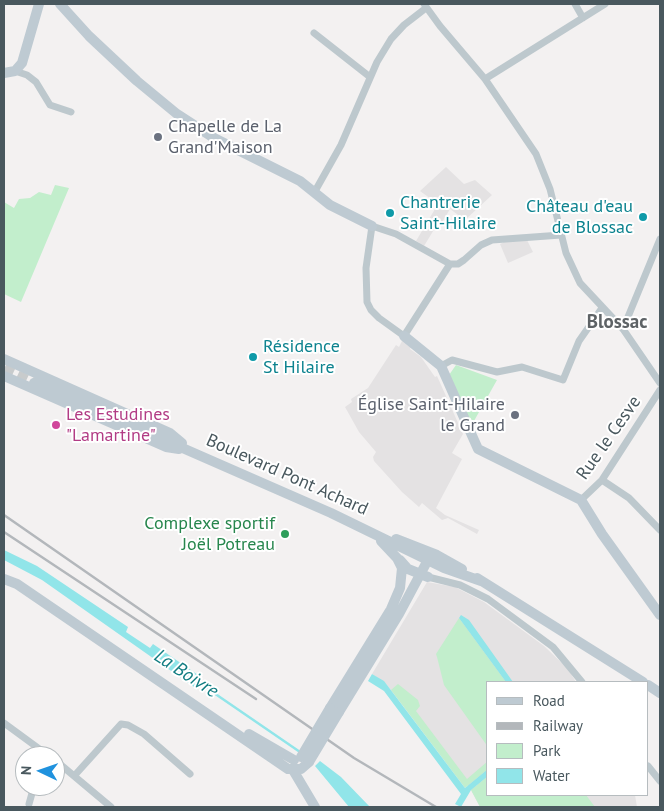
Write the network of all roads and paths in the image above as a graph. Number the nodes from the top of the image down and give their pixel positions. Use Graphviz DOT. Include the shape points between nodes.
graph roads {
  1 [pos="39,4"];
  2 [pos="60,4"];
  3 [pos="575,4"];
  4 [pos="605,4"];
  5 [pos="425,6"];
  6 [pos="583,18"];
  7 [pos="314,33"];
  8 [pos="25,56"];
  9 [pos="15,71"];
  10 [pos="4,73"];
  11 [pos="27,75"];
  12 [pos="370,77"];
  13 [pos="485,79"];
  14 [pos="71,112"];
  15 [pos="314,193"];
  16 [pos="372,226"];
  17 [pos="561,235"];
  18 [pos="660,239"];
  19 [pos="450,264"];
  20 [pos="602,308"];
  21 [pos="624,329"];
  22 [pos="404,336"];
  23 [pos="4,359"];
  24 [pos="441,366"];
  25 [pos="4,376"];
  26 [pos="34,383"];
  27 [pos="660,383"];
  28 [pos="660,390"];
  29 [pos="190,450"];
  30 [pos="602,480"];
  31 [pos="581,500"];
  32 [pos="660,530"];
  33 [pos="371,531"];
  34 [pos="428,556"];
  35 [pos="397,558"];
  36 [pos="444,568"];
  37 [pos="422,576"];
  38 [pos="4,579"];
  39 [pos="481,581"];
  40 [pos="391,609"];
  41 [pos="660,615"];
  42 [pos="581,681"];
  43 [pos="641,681"];
  44 [pos="649,686"];
  45 [pos="660,693"];
  46 [pos="335,710"];
  47 [pos="4,723"];
  48 [pos="33,746"];
  49 [pos="299,762"];
  50 [pos="649,767"];
  51 [pos="65,768"];
  52 [pos="190,774"];
  53 [pos="75,775"];
  54 [pos="660,781"];
  55 [pos="31,796"];
  56 [pos="29,804"];
  57 [pos="111,807"];
  58 [pos="315,807"];
  1 -- 8 [label="street"];
  2 -- 15 [label="street" via="137,81 178,114 214,138 300,181"];
  3 -- 6 [label="street"];
  4 -- 6 [label="street"];
  5 -- 12 [label="street" via="391,39"];
  5 -- 13 [label="street"];
  6 -- 13 [label="street"];
  7 -- 12 [label="street"];
  8 -- 9 [label="street"];
  8 -- 11 [label="street"];
  9 -- 10 [label="street"];
  9 -- 11 [label="street"];
  11 -- 14 [label="street" via="41,88 50,106"];
  12 -- 15 [label="street" via="341,145"];
  13 -- 17 [label="street" via="536,154 550,189"];
  15 -- 16 [label="street" via="336,209"];
  16 -- 19 [label="street" via="396,234"];
  16 -- 22 [label="street" via="366,268 367,302 379,318"];
  17 -- 19 [label="street" via="492,240 464,260"];
  17 -- 20 [label="street" via="580,283"];
  18 -- 21 [label="street"];
  19 -- 22 [label="street"];
  20 -- 21 [label="street"];
  20 -- 24 [label="street" via="579,341 563,380 522,367 497,372 452,360"];
  21 -- 27 [label="street"];
  22 -- 24 [label="street"];
  23 -- 29 [label="street, Boulevard Pont Achard" via="170,433"];
  24 -- 31 [label="street" via="466,426 482,452"];
  25 -- 29 [label="street, Boulevard Pont Achard" via="166,447"];
  26 -- 29 [label="street, Boulevard Pont Achard"];
  28 -- 30 [label="street, Rue le Cesve"];
  29 -- 33 [label="street, Boulevard Pont Achard"];
  30 -- 31 [label="street, Rue le Cesve"];
  30 -- 32 [label="street" via="629,498"];
  31 -- 41 [label="street"];
  33 -- 34 [label="street, Boulevard Pont Achard"];
  33 -- 35 [label="street"];
  34 -- 36 [label="street, Boulevard Pont Achard"];
  34 -- 37 [label="street"];
  34 -- 39 [label="street, Boulevard Pont Achard"];
  35 -- 37 [label="street"];
  35 -- 40 [label="street" via="403,578"];
  36 -- 37 [label="street"];
  36 -- 39 [label="street, Boulevard Pont Achard"];
  37 -- 40 [label="street"];
  37 -- 42 [label="street" via="467,588 507,613 552,647"];
  37 -- 46 [label="street"];
  38 -- 49 [label="street" via="17,584 188,702"];
  39 -- 43 [label="street, Boulevard Pont Achard"];
  40 -- 46 [label="street"];
  44 -- 45 [label="street"];
  46 -- 49 [label="street, bridge"];
  47 -- 48 [label="street"];
  49 -- 58 [label="street"];
  50 -- 54 [label="street"];
  51 -- 53 [label="street"];
  52 -- 53 [label="street" via="144,734 121,724"];
  53 -- 57 [label="street"];
  55 -- 56 [label="street"];
}
